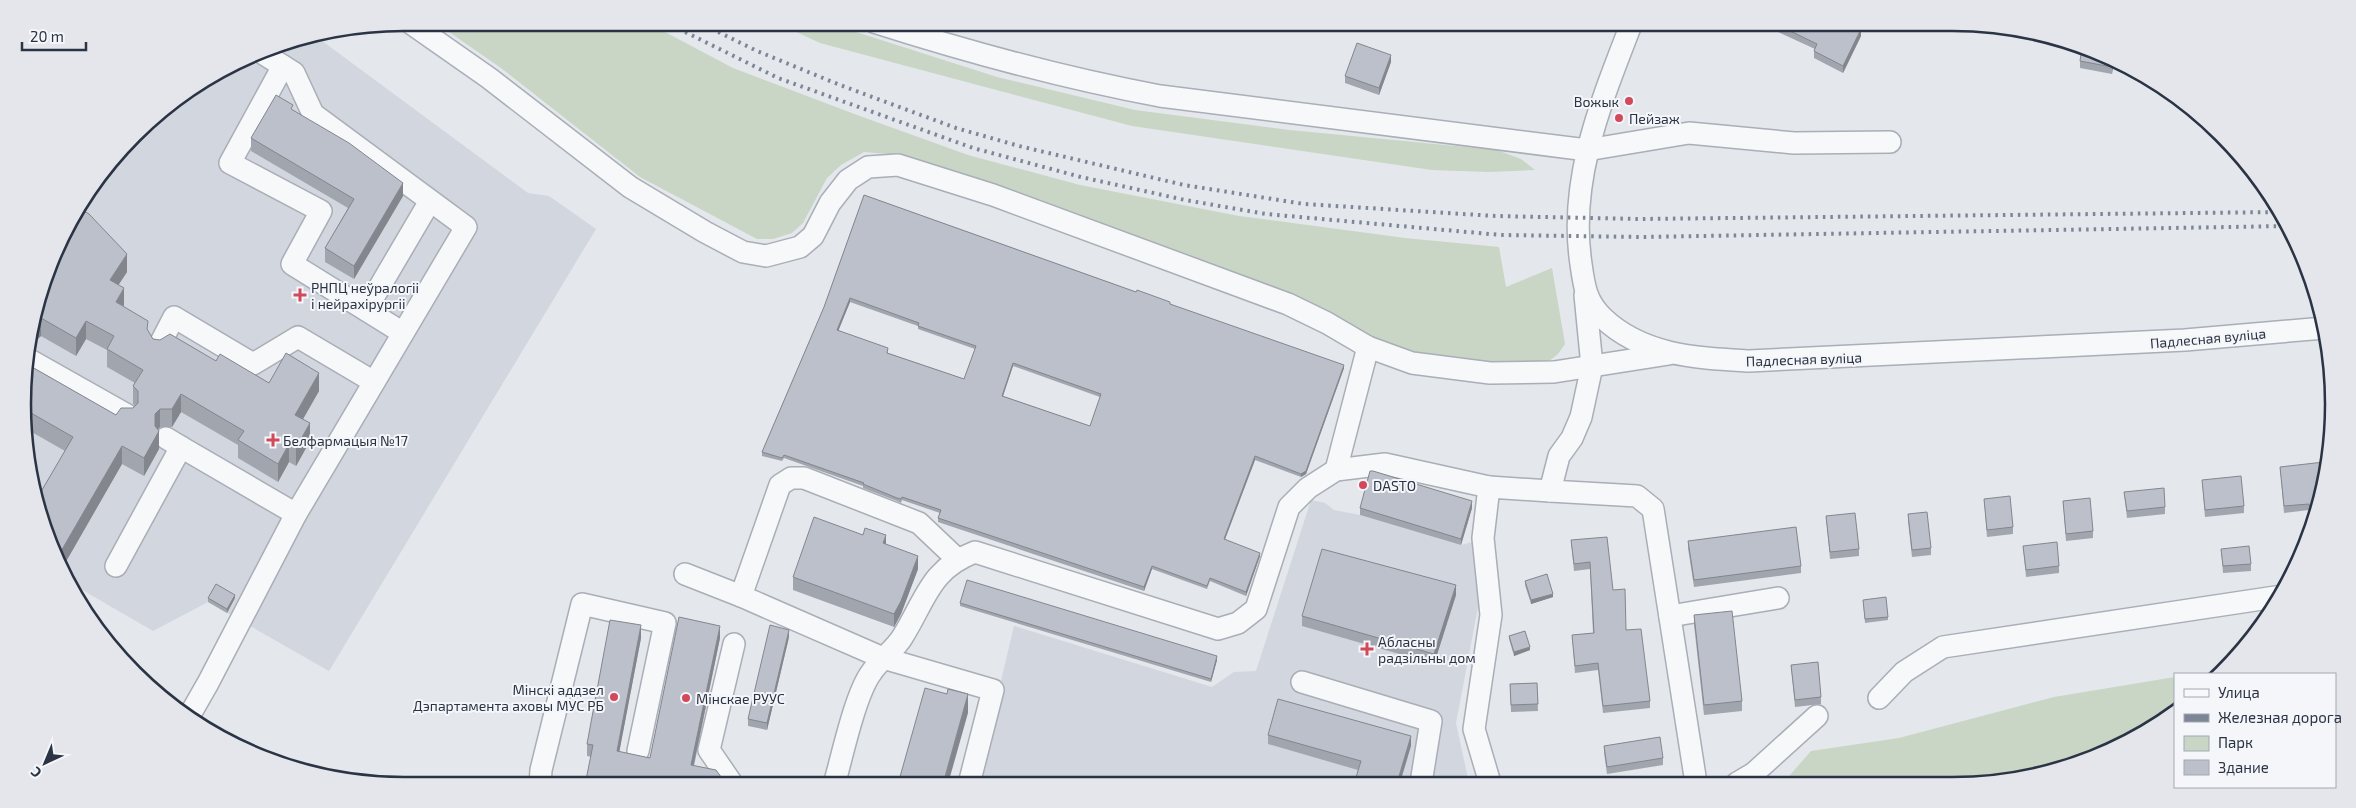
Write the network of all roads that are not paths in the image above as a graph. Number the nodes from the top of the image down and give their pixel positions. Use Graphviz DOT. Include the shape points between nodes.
graph roads {
  1 [pos="422,31"];
  2 [pos="903,31"];
  3 [pos="1629,31"];
  4 [pos="269,57"];
  5 [pos="283,66"];
  6 [pos="1890,142"];
  7 [pos="1587,150"];
  8 [pos="430,201"];
  9 [pos="1586,295"];
  10 [pos="366,310"];
  11 [pos="2317,329"];
  12 [pos="403,333"];
  13 [pos="159,346"];
  14 [pos="1368,347"];
  15 [pos="1669,354"];
  16 [pos="33,362"];
  17 [pos="1592,366"];
  18 [pos="374,382"];
  19 [pos="127,415"];
  20 [pos="1336,470"];
  21 [pos="1490,487"];
  22 [pos="1550,491"];
  23 [pos="296,514"];
  24 [pos="957,559"];
  25 [pos="116,566"];
  26 [pos="685,574"];
  27 [pos="741,596"];
  28 [pos="1778,598"];
  29 [pos="2270,598"];
  30 [pos="1670,616"];
  31 [pos="734,644"];
  32 [pos="883,658"];
  33 [pos="1302,682"];
  34 [pos="1879,698"];
  35 [pos="192,711"];
  36 [pos="1817,716"];
  37 [pos="638,751"];
  38 [pos="541,777"];
  39 [pos="728,777"];
  40 [pos="836,777"];
  41 [pos="971,777"];
  42 [pos="1422,777"];
  43 [pos="1488,777"];
  44 [pos="1695,777"];
  45 [pos="1747,777"];
  1 -- 14 [label="street" via="489,78 630,187 743,252 766,256 800,247 813,236 830,203 848,180 868,167 898,165 993,194 1288,304 1327,322"];
  2 -- 7 [label="street" via="1062,76 1160,96"];
  3 -- 7 [label="street, Падлесная вуліца"];
  4 -- 5 [label="street"];
  5 -- 8 [label="street" via="294,73 313,114"];
  5 -- 10 [label="street" via="230,163 321,212 292,264"];
  6 -- 7 [label="street" via="1794,143 1690,133"];
  7 -- 9 [label="street, Падлесная вуліца" via="1578,202 1579,254"];
  8 -- 10 [label="street"];
  8 -- 12 [label="street" via="466,227"];
  9 -- 15 [label="street, Падлесная вуліца" via="1602,318 1621,333"];
  9 -- 17 [label="street"];
  10 -- 12 [label="street"];
  11 -- 15 [label="street, Падлесная вуліца" via="2185,340 1749,362"];
  12 -- 18 [label="street"];
  13 -- 18 [label="street" via="174,317 253,364 298,337"];
  14 -- 17 [label="street" via="1412,363 1490,373 1554,372"];
  14 -- 20 [label="street"];
  15 -- 17 [label="street"];
  16 -- 19 [label="street"];
  17 -- 22 [label="street" via="1581,417 1559,456"];
  18 -- 23 [label="street"];
  20 -- 21 [label="street" via="1385,464"];
  20 -- 24 [label="street" via="1308,488 1289,507 1256,608 1238,623 1218,629 975,552"];
  21 -- 22 [label="street"];
  21 -- 43 [label="street" via="1483,538 1491,615 1474,730"];
  22 -- 30 [label="street" via="1637,496 1653,509"];
  23 -- 25 [label="street" via="174,443"];
  23 -- 35 [label="street"];
  24 -- 27 [label="street" via="919,523 804,478 791,478 780,486"];
  24 -- 32 [label="street" via="925,594 903,637"];
  26 -- 27 [label="street"];
  27 -- 32 [label="street"];
  28 -- 30 [label="street"];
  29 -- 34 [label="street" via="1943,647 1904,672"];
  30 -- 44 [label="street"];
  31 -- 39 [label="street" via="709,750"];
  32 -- 40 [label="street" via="870,674 860,696"];
  32 -- 41 [label="street" via="993,690"];
  33 -- 42 [label="street" via="1431,722"];
  36 -- 45 [label="street"];
  37 -- 38 [label="street" via="665,623 582,604"];
}
